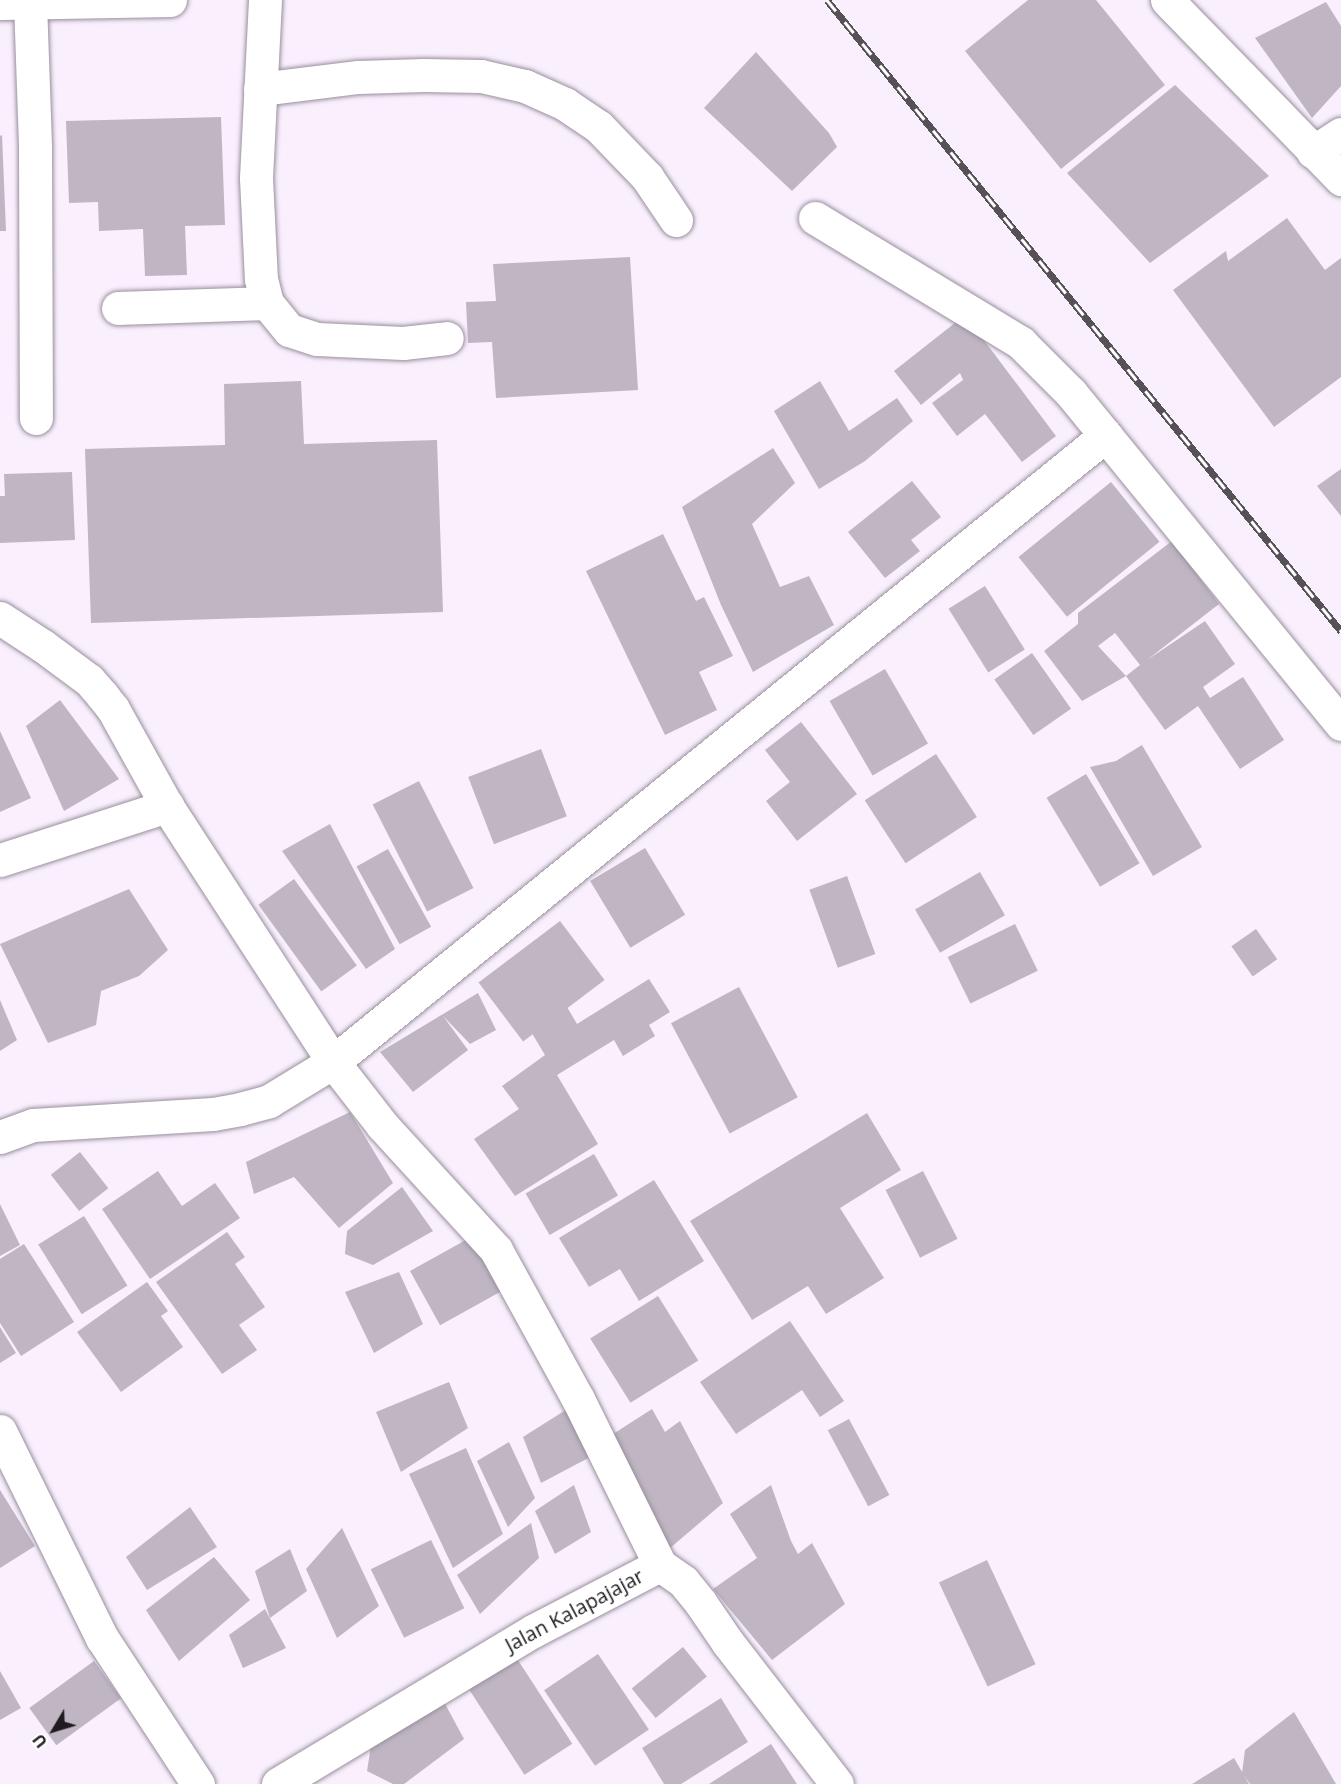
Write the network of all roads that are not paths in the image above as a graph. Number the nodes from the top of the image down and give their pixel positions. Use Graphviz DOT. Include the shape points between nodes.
graph roads {
  1 [pos="170,0"];
  2 [pos="264,0"];
  3 [pos="1167,0"];
  4 [pos="15,3"];
  5 [pos="260,90"];
  6 [pos="1341,135"];
  7 [pos="1313,152"];
  8 [pos="1341,179"];
  9 [pos="815,218"];
  10 [pos="676,220"];
  11 [pos="267,303"];
  12 [pos="118,308"];
  13 [pos="447,338"];
  14 [pos="36,418"];
  15 [pos="1106,435"];
  16 [pos="0,618"];
  17 [pos="1341,724"];
  18 [pos="167,806"];
  19 [pos="0,860"];
  20 [pos="333,1062"];
  21 [pos="0,1137"];
  22 [pos="0,1431"];
  23 [pos="660,1565"];
  24 [pos="198,1784"];
  25 [pos="278,1784"];
  26 [pos="837,1784"];
  1 -- 4 [label="street"];
  2 -- 5 [label="street"];
  3 -- 7 [label="street"];
  4 -- 14 [label="street" via="35,148"];
  5 -- 10 [label="street" via="358,77 423,75 481,76 525,86 565,104 598,126 647,177"];
  5 -- 11 [label="street" via="256,178 261,279"];
  6 -- 7 [label="street"];
  7 -- 8 [label="street"];
  9 -- 15 [label="street" via="1021,343"];
  11 -- 12 [label="street"];
  11 -- 13 [label="street" via="289,330 317,339 403,343"];
  15 -- 17 [label="street"];
  15 -- 20 [label="street"];
  16 -- 18 [label="street" via="89,680 113,709"];
  18 -- 19 [label="street"];
  18 -- 20 [label="street"];
  20 -- 21 [label="street" via="269,1101 240,1109 33,1125"];
  20 -- 23 [label="street" via="382,1125 496,1250 578,1399"];
  22 -- 24 [label="street" via="102,1638"];
  23 -- 25 [label="street, Jalan Kalapajajar" via="533,1630"];
  23 -- 26 [label="street, Jalan Kalapajajar" via="683,1581 700,1602"];
}
